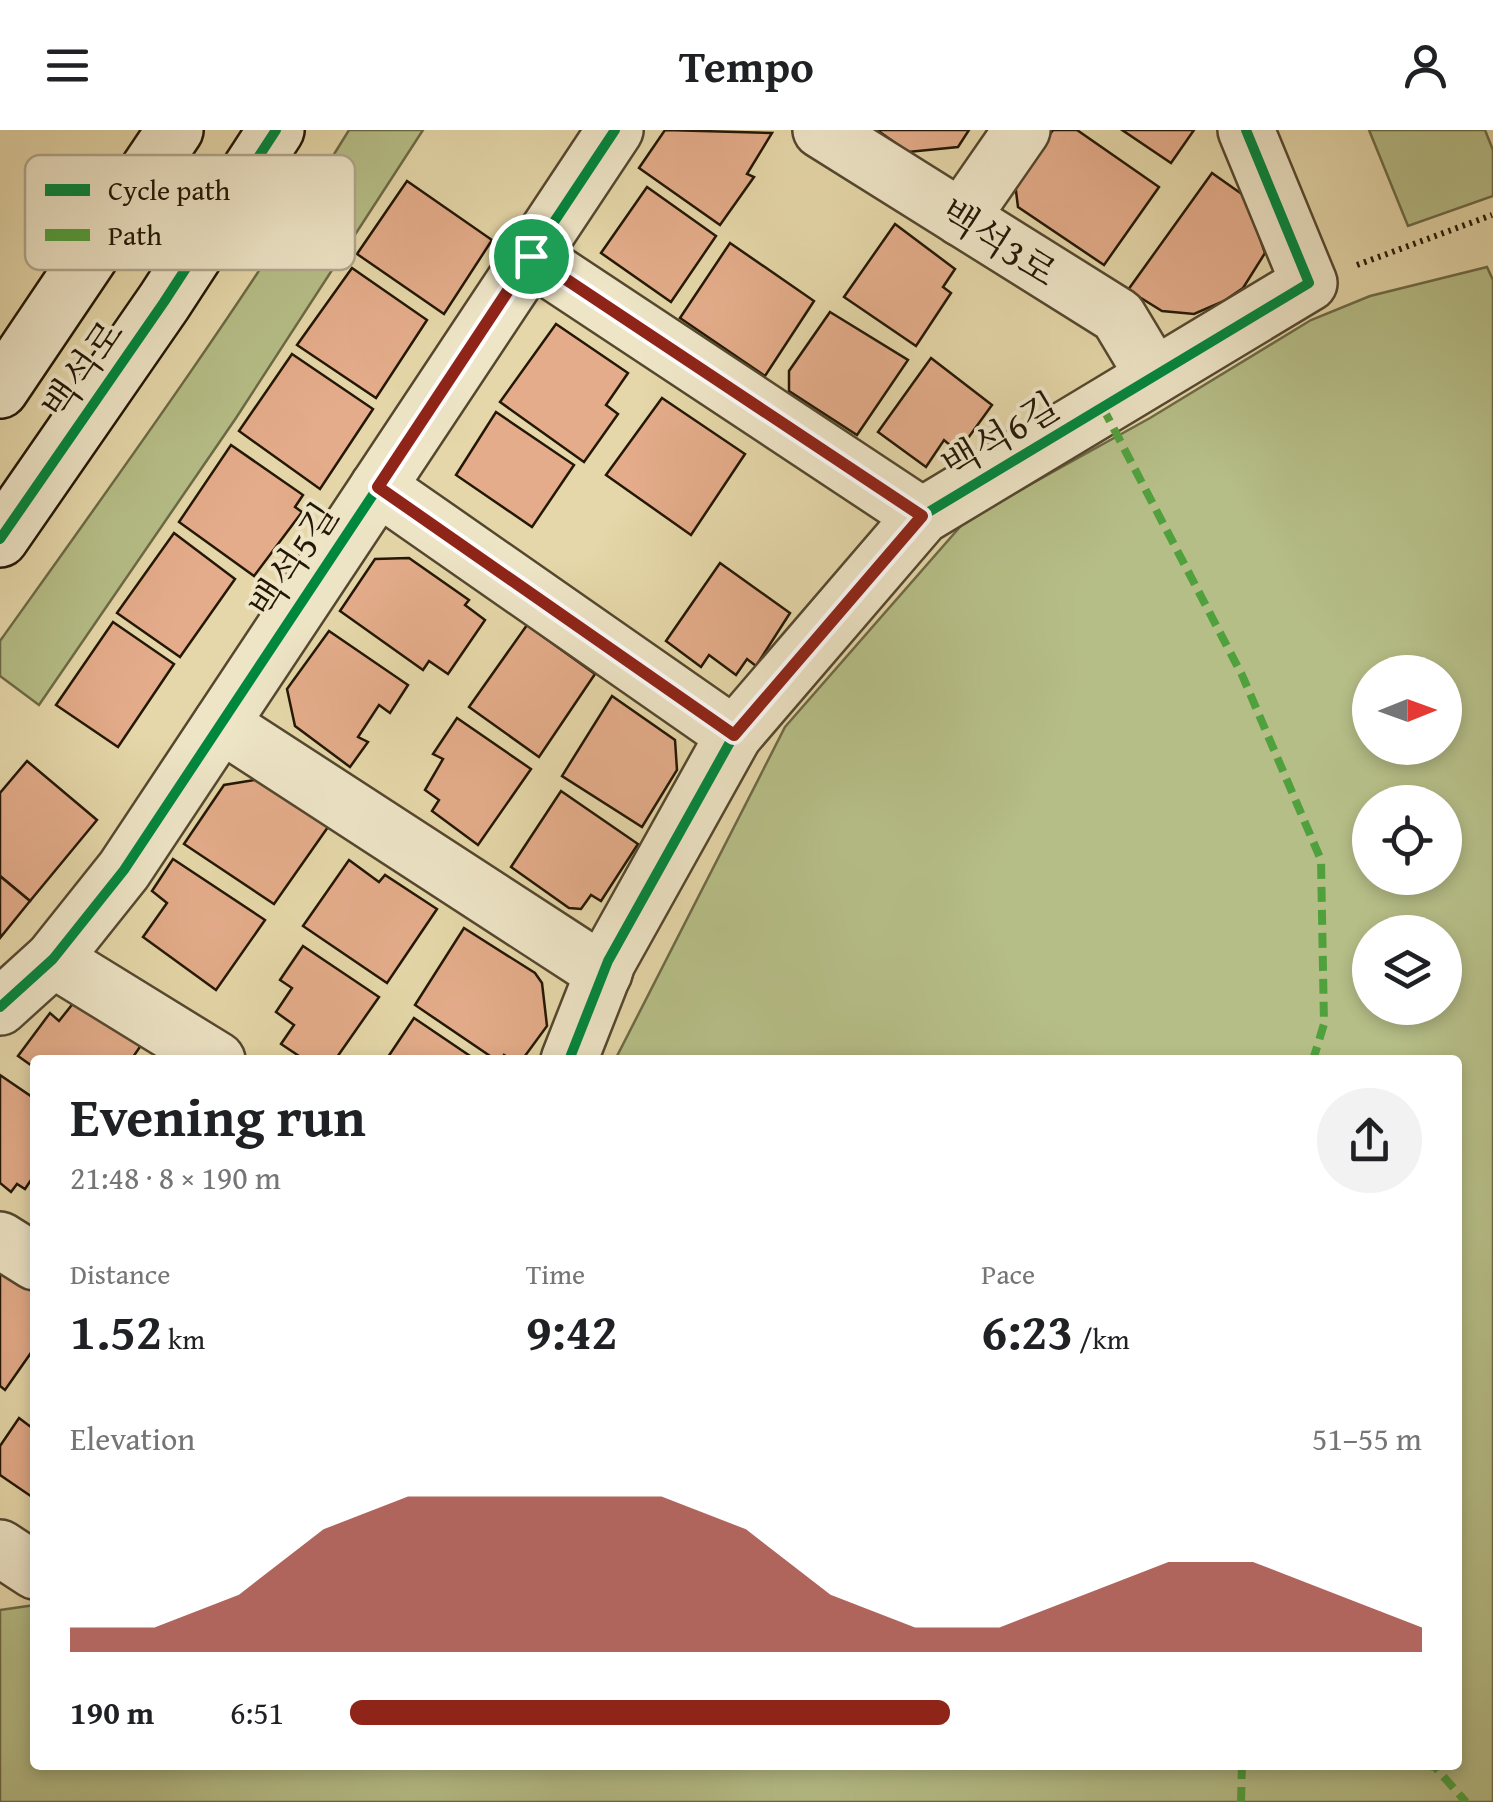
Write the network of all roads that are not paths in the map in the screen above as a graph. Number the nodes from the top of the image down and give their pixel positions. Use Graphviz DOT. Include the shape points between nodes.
graph roads {
  1 [pos="175,130"];
  2 [pos="276,130"];
  3 [pos="616,130"];
  4 [pos="821,130"];
  5 [pos="1022,130"];
  6 [pos="1246,130"];
  7 [pos="158,155"];
  8 [pos="260,155"];
  9 [pos="961,218"];
  10 [pos="531,256"];
  11 [pos="81,270"];
  12 [pos="185,270"];
  13 [pos="1154,376"];
  14 [pos="0,390"];
  15 [pos="378,487"];
  16 [pos="922,516"];
  17 [pos="0,540"];
  18 [pos="221,724"];
  19 [pos="734,735"];
  20 [pos="53,959"];
  21 [pos="604,973"];
  22 [pos="0,1006"];
  23 [pos="209,1055"];
  24 [pos="571,1055"];
  25 [pos="0,1240"];
  26 [pos="30,1259"];
  27 [pos="0,1548"];
  28 [pos="30,1568"];
  29 [pos="30,1572"];
  30 [pos="0,1577"];
  1 -- 7 [label="street, 백석로"];
  2 -- 8 [label="street, 백석로"];
  3 -- 10 [label="street, 백석5길"];
  4 -- 9 [label="street, 백석3로"];
  5 -- 9 [label="street"];
  6 -- 13 [label="street, 백석6길" via="1309,283"];
  9 -- 13 [label="street, 백석3로" via="1118,316"];
  10 -- 15 [label="street, 백석5길"];
  10 -- 16 [label="street"];
  11 -- 14 [label="street, 백석로"];
  12 -- 17 [label="street, 백석로"];
  13 -- 16 [label="street, 백석6길"];
  15 -- 18 [label="street, 백석5길"];
  15 -- 19 [label="street, 백석5길"];
  16 -- 19 [label="street, 백석6길"];
  18 -- 20 [label="street, 백석5길" via="124,870"];
  18 -- 21 [label="street"];
  19 -- 21 [label="street, 백석6길"];
  20 -- 22 [label="street, 백석5길"];
  20 -- 23 [label="street"];
  21 -- 24 [label="street, 백석6길"];
  25 -- 26 [label="street"];
  27 -- 28 [label="street"];
  29 -- 30 [label="street"];
}
